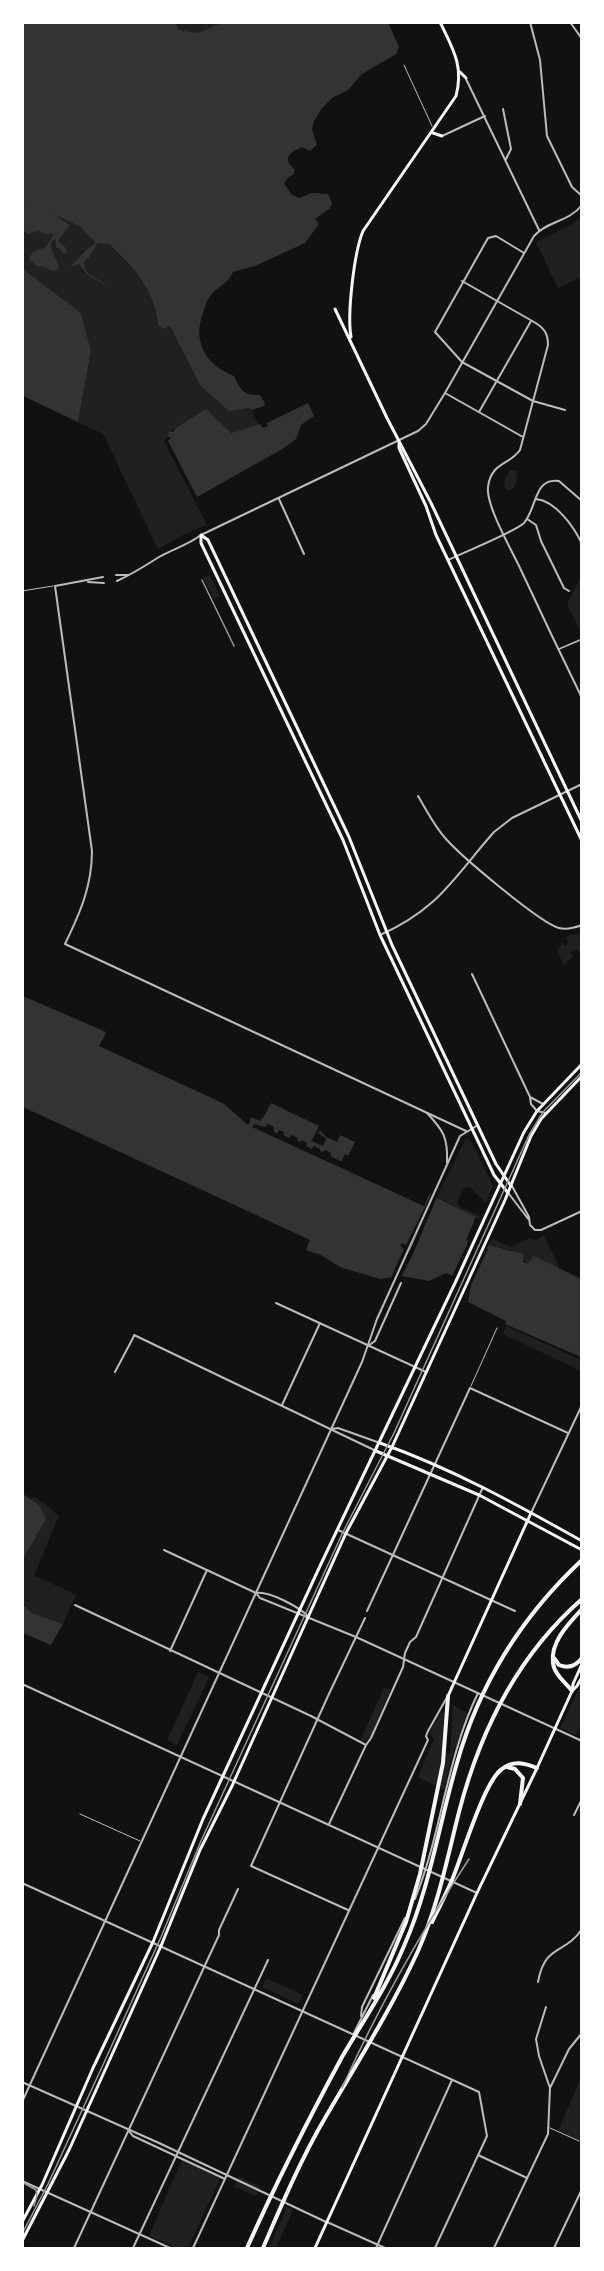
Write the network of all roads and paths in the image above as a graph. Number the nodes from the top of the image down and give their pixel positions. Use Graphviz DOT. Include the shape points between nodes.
graph roads {
  1 [pos="440,22"];
  2 [pos="530,22"];
  3 [pos="570,22"];
  4 [pos="582,39"];
  5 [pos="404,65"];
  6 [pos="460,72"];
  7 [pos="466,78"];
  8 [pos="582,87"];
  9 [pos="503,109"];
  10 [pos="582,112"];
  11 [pos="485,116"];
  12 [pos="433,133"];
  13 [pos="442,136"];
  14 [pos="506,159"];
  15 [pos="582,196"];
  16 [pos="582,205"];
  17 [pos="539,230"];
  18 [pos="524,253"];
  19 [pos="462,281"];
  20 [pos="497,301"];
  21 [pos="335,309"];
  22 [pos="532,320"];
  23 [pos="354,347"];
  24 [pos="462,362"];
  25 [pos="497,381"];
  26 [pos="445,393"];
  27 [pos="533,401"];
  28 [pos="565,410"];
  29 [pos="479,412"];
  30 [pos="523,437"];
  31 [pos="399,441"];
  32 [pos="279,499"];
  33 [pos="536,499"];
  34 [pos="582,501"];
  35 [pos="527,519"];
  36 [pos="504,534"];
  37 [pos="201,535"];
  38 [pos="582,544"];
  39 [pos="304,554"];
  40 [pos="455,556"];
  41 [pos="448,560"];
  42 [pos="132,574"];
  43 [pos="116,575"];
  44 [pos="103,577"];
  45 [pos="117,581"];
  46 [pos="85,582"];
  47 [pos="104,583"];
  48 [pos="55,586"];
  49 [pos="22,591"];
  50 [pos="569,591"];
  51 [pos="579,640"];
  52 [pos="559,650"];
  53 [pos="520,692"];
  54 [pos="513,696"];
  55 [pos="582,698"];
  56 [pos="540,735"];
  57 [pos="533,738"];
  58 [pos="582,784"];
  59 [pos="567,791"];
  60 [pos="560,795"];
  61 [pos="418,796"];
  62 [pos="582,822"];
  63 [pos="582,841"];
  64 [pos="470,861"];
  65 [pos="582,925"];
  66 [pos="386,932"];
  67 [pos="380,935"];
  68 [pos="472,974"];
  69 [pos="582,1064"];
  70 [pos="581,1078"];
  71 [pos="530,1097"];
  72 [pos="543,1104"];
  73 [pos="537,1110"];
  74 [pos="427,1113"];
  75 [pos="547,1113"];
  76 [pos="478,1125"];
  77 [pos="471,1128"];
  78 [pos="466,1131"];
  79 [pos="447,1166"];
  80 [pos="503,1176"];
  81 [pos="500,1184"];
  82 [pos="511,1186"];
  83 [pos="508,1193"];
  84 [pos="582,1211"];
  85 [pos="529,1220"];
  86 [pos="401,1283"];
  87 [pos="276,1303"];
  88 [pos="320,1323"];
  89 [pos="497,1328"];
  90 [pos="368,1346"];
  91 [pos="415,1367"];
  92 [pos="115,1372"];
  93 [pos="426,1372"];
  94 [pos="470,1388"];
  95 [pos="582,1405"];
  96 [pos="282,1406"];
  97 [pos="331,1429"];
  98 [pos="568,1433"];
  99 [pos="380,1443"];
  100 [pos="392,1447"];
  101 [pos="376,1451"];
  102 [pos="388,1455"];
  103 [pos="435,1464"];
  104 [pos="431,1473"];
  105 [pos="483,1487"];
  106 [pos="479,1495"];
  107 [pos="531,1513"];
  108 [pos="528,1521"];
  109 [pos="338,1530"];
  110 [pos="346,1533"];
  111 [pos="582,1541"];
  112 [pos="164,1550"];
  113 [pos="582,1551"];
  114 [pos="393,1555"];
  115 [pos="582,1560"];
  116 [pos="207,1570"];
  117 [pos="442,1577"];
  118 [pos="256,1593"];
  119 [pos="582,1599"];
  120 [pos="492,1600"];
  121 [pos="75,1605"];
  122 [pos="300,1608"];
  123 [pos="582,1609"];
  124 [pos="367,1611"];
  125 [pos="515,1611"];
  126 [pos="297,1615"];
  127 [pos="309,1617"];
  128 [pos="365,1618"];
  129 [pos="356,1637"];
  130 [pos="170,1651"];
  131 [pos="553,1655"];
  132 [pos="582,1658"];
  133 [pos="403,1659"];
  134 [pos="582,1664"];
  135 [pos="219,1674"];
  136 [pos="582,1677"];
  137 [pos="453,1682"];
  138 [pos="22,1684"];
  139 [pos="572,1690"];
  140 [pos="478,1693"];
  141 [pos="262,1694"];
  142 [pos="448,1696"];
  143 [pos="270,1698"];
  144 [pos="317,1719"];
  145 [pos="554,1729"];
  146 [pos="582,1741"];
  147 [pos="366,1745"];
  148 [pos="181,1756"];
  149 [pos="506,1767"];
  150 [pos="537,1768"];
  151 [pos="223,1775"];
  152 [pos="234,1780"];
  153 [pos="582,1799"];
  154 [pos="281,1802"];
  155 [pos="520,1804"];
  156 [pos="80,1814"];
  157 [pos="574,1815"];
  158 [pos="329,1824"];
  159 [pos="142,1842"];
  160 [pos="378,1847"];
  161 [pos="427,1869"];
  162 [pos="22,1883"];
  163 [pos="238,1889"];
  164 [pos="477,1893"];
  165 [pos="348,1910"];
  166 [pos="106,1921"];
  167 [pos="582,1929"];
  168 [pos="153,1942"];
  169 [pos="161,1946"];
  170 [pos="417,1952"];
  171 [pos="268,1960"];
  172 [pos="205,1966"];
  173 [pos="538,1982"];
  174 [pos="254,1989"];
  175 [pos="546,2007"];
  176 [pos="369,2010"];
  177 [pos="302,2011"];
  178 [pos="582,2033"];
  179 [pos="355,2035"];
  180 [pos="402,2057"];
  181 [pos="452,2080"];
  182 [pos="22,2082"];
  183 [pos="30,2086"];
  184 [pos="550,2088"];
  185 [pos="22,2102"];
  186 [pos="76,2106"];
  187 [pos="87,2111"];
  188 [pos="548,2127"];
  189 [pos="129,2131"];
  190 [pos="579,2141"];
  191 [pos="478,2155"];
  192 [pos="177,2156"];
  193 [pos="527,2178"];
  194 [pos="225,2179"];
  195 [pos="22,2181"];
  196 [pos="40,2189"];
  197 [pos="582,2189"];
  198 [pos="48,2193"];
  199 [pos="90,2212"];
  200 [pos="22,2222"];
  201 [pos="327,2222"];
  202 [pos="140,2235"];
  203 [pos="22,2241"];
  204 [pos="377,2247"];
  205 [pos="74,2248"];
  206 [pos="133,2248"];
  207 [pos="170,2248"];
  208 [pos="193,2248"];
  209 [pos="247,2248"];
  210 [pos="264,2248"];
  211 [pos="315,2248"];
  212 [pos="385,2248"];
  213 [pos="435,2248"];
  214 [pos="494,2248"];
  215 [pos="554,2248"];
  1 -- 6 [label="main road"];
  2 -- 15 [label="street" via="540,60 547,136 572,187"];
  3 -- 4 [label="street"];
  5 -- 12 [label="lane"];
  6 -- 7 [label="main road"];
  6 -- 12 [label="main road" via="456,96"];
  7 -- 11 [label="street"];
  8 -- 10 [label="street"];
  9 -- 14 [label="street" via="511,149"];
  11 -- 13 [label="street"];
  11 -- 14 [label="street"];
  12 -- 13 [label="main road"];
  12 -- 23 [label="main road" via="359,240 350,333"];
  14 -- 17 [label="street"];
  16 -- 17 [label="street" via="571,216"];
  17 -- 18 [label="street"];
  18 -- 19 [label="street" via="490,236"];
  18 -- 20 [label="street"];
  19 -- 20 [label="street"];
  19 -- 24 [label="street" via="435,332"];
  20 -- 22 [label="street"];
  20 -- 24 [label="street"];
  21 -- 23 [label="main road"];
  22 -- 25 [label="street"];
  22 -- 27 [label="street" via="548,336"];
  23 -- 31 [label="main road"];
  24 -- 25 [label="street"];
  24 -- 26 [label="street"];
  25 -- 27 [label="street"];
  25 -- 29 [label="street"];
  26 -- 29 [label="street"];
  26 -- 31 [label="street" via="426,424"];
  27 -- 28 [label="street"];
  27 -- 30 [label="street"];
  29 -- 30 [label="street"];
  30 -- 36 [label="street" via="517,454 498,466 488,486 490,504"];
  31 -- 32 [label="street"];
  31 -- 40 [label="main road"];
  31 -- 41 [label="main road"];
  32 -- 37 [label="street"];
  32 -- 39 [label="street"];
  33 -- 34 [label="street" via="541,485 555,480"];
  33 -- 35 [label="street"];
  33 -- 38 [label="street" via="549,503 574,528"];
  35 -- 36 [label="street"];
  35 -- 50 [label="street" via="536,525 541,542"];
  36 -- 40 [label="street"];
  36 -- 52 [label="street"];
  37 -- 42 [label="street"];
  37 -- 66 [label="main road" via="208,540 349,837"];
  37 -- 67 [label="main road" via="201,543 343,840"];
  40 -- 41 [label="street"];
  40 -- 53 [label="main road"];
  41 -- 54 [label="main road"];
  42 -- 43 [label="street"];
  42 -- 45 [label="street"];
  44 -- 46 [label="street"];
  46 -- 47 [label="street"];
  46 -- 48 [label="street"];
  48 -- 49 [label="lane"];
  48 -- 74 [label="street" via="92,852 86,897 65,944"];
  51 -- 52 [label="street"];
  52 -- 55 [label="street"];
  53 -- 54 [label="main road"];
  53 -- 56 [label="main road"];
  54 -- 57 [label="main road"];
  56 -- 57 [label="main road"];
  56 -- 59 [label="main road"];
  57 -- 60 [label="main road"];
  58 -- 59 [label="street"];
  59 -- 60 [label="street"];
  59 -- 62 [label="main road"];
  60 -- 63 [label="main road"];
  60 -- 64 [label="street" via="506,822"];
  61 -- 64 [label="street" via="440,832"];
  64 -- 65 [label="street" via="546,922 561,928"];
  64 -- 66 [label="street" via="429,907"];
  66 -- 67 [label="street"];
  66 -- 76 [label="main road"];
  67 -- 77 [label="main road"];
  68 -- 71 [label="street"];
  69 -- 72 [label="main road"];
  70 -- 75 [label="main road"];
  71 -- 72 [label="street"];
  71 -- 73 [label="street"];
  72 -- 73 [label="main road"];
  73 -- 75 [label="street"];
  73 -- 80 [label="main road"];
  74 -- 78 [label="street"];
  74 -- 79 [label="street" via="445,1137"];
  75 -- 82 [label="main road" via="531,1136"];
  76 -- 77 [label="street"];
  76 -- 80 [label="main road"];
  77 -- 78 [label="street"];
  77 -- 81 [label="main road"];
  78 -- 79 [label="street"];
  79 -- 90 [label="street"];
  80 -- 81 [label="main road"];
  80 -- 82 [label="main road"];
  81 -- 83 [label="main road"];
  81 -- 91 [label="main road"];
  82 -- 83 [label="main road"];
  82 -- 85 [label="street"];
  83 -- 85 [label="street"];
  83 -- 93 [label="main road"];
  84 -- 85 [label="street" via="541,1230 535,1230"];
  86 -- 90 [label="street" via="375,1341"];
  87 -- 88 [label="street"];
  88 -- 90 [label="street"];
  88 -- 96 [label="street"];
  89 -- 94 [label="lane"];
  90 -- 91 [label="street"];
  90 -- 97 [label="street"];
  91 -- 93 [label="street"];
  91 -- 99 [label="main road"];
  92 -- 96 [label="street" via="134,1336"];
  93 -- 100 [label="main road"];
  94 -- 98 [label="street"];
  94 -- 103 [label="street"];
  95 -- 98 [label="street"];
  96 -- 97 [label="street"];
  97 -- 99 [label="street"];
  97 -- 101 [label="street"];
  97 -- 118 [label="street"];
  98 -- 107 [label="street"];
  99 -- 100 [label="main road"];
  99 -- 101 [label="main road"];
  100 -- 102 [label="main road"];
  100 -- 103 [label="main road"];
  101 -- 102 [label="main road"];
  101 -- 109 [label="main road"];
  102 -- 104 [label="main road"];
  102 -- 110 [label="main road"];
  103 -- 104 [label="street"];
  103 -- 105 [label="main road"];
  104 -- 106 [label="main road"];
  104 -- 114 [label="street"];
  105 -- 106 [label="street"];
  105 -- 107 [label="main road"];
  106 -- 108 [label="main road"];
  106 -- 117 [label="street"];
  107 -- 108 [label="main road"];
  107 -- 111 [label="main road"];
  108 -- 113 [label="main road"];
  108 -- 120 [label="main road"];
  109 -- 110 [label="street"];
  109 -- 122 [label="main road"];
  110 -- 114 [label="street"];
  110 -- 127 [label="main road"];
  112 -- 116 [label="street"];
  114 -- 117 [label="street"];
  114 -- 124 [label="street"];
  115 -- 176 [label="highway" via="529,1618 481,1698 456,1766 418,1912 398,1961"];
  116 -- 118 [label="street"];
  116 -- 130 [label="street"];
  117 -- 120 [label="street"];
  117 -- 133 [label="street"];
  118 -- 122 [label="street" via="263,1592"];
  118 -- 126 [label="street"];
  118 -- 135 [label="street"];
  119 -- 170 [label="highway" via="536,1647 491,1719 464,1792 442,1884"];
  120 -- 125 [label="street"];
  120 -- 137 [label="main road"];
  121 -- 130 [label="street"];
  122 -- 126 [label="main road"];
  122 -- 127 [label="street"];
  123 -- 131 [label="highway" via="561,1635"];
  126 -- 127 [label="street"];
  126 -- 141 [label="main road"];
  127 -- 129 [label="street"];
  127 -- 143 [label="main road"];
  128 -- 129 [label="street"];
  129 -- 133 [label="street"];
  129 -- 144 [label="street"];
  130 -- 135 [label="street"];
  131 -- 132 [label="highway" via="556,1663 564,1667"];
  131 -- 139 [label="highway" via="552,1664"];
  133 -- 137 [label="street"];
  133 -- 147 [label="street" via="404,1667"];
  134 -- 139 [label="main road"];
  135 -- 141 [label="street"];
  135 -- 148 [label="street"];
  136 -- 139 [label="main road"];
  137 -- 140 [label="street"];
  137 -- 142 [label="main road"];
  138 -- 148 [label="street"];
  139 -- 145 [label="main road"];
  140 -- 145 [label="street"];
  140 -- 161 [label="street" via="454,1756"];
  141 -- 143 [label="street"];
  141 -- 151 [label="main road"];
  142 -- 160 [label="street" via="426,1736 428,1740"];
  142 -- 176 [label="highway" via="441,1775 416,1890"];
  143 -- 144 [label="street"];
  143 -- 152 [label="main road"];
  144 -- 147 [label="street"];
  144 -- 154 [label="street"];
  145 -- 146 [label="street"];
  145 -- 150 [label="main road"];
  147 -- 158 [label="street"];
  148 -- 151 [label="street"];
  148 -- 159 [label="street"];
  149 -- 150 [label="highway" via="518,1763"];
  149 -- 155 [label="highway" via="515,1768 523,1778"];
  149 -- 170 [label="highway" via="488,1789 453,1879"];
  150 -- 155 [label="main road"];
  151 -- 152 [label="street"];
  151 -- 168 [label="main road"];
  152 -- 154 [label="street"];
  152 -- 169 [label="main road"];
  153 -- 157 [label="street"];
  154 -- 158 [label="street"];
  154 -- 165 [label="street" via="252,1866"];
  155 -- 164 [label="main road"];
  156 -- 159 [label="lane"];
  158 -- 160 [label="street"];
  159 -- 166 [label="street"];
  160 -- 161 [label="street"];
  160 -- 165 [label="street"];
  161 -- 164 [label="street"];
  161 -- 179 [label="street" via="362,2007"];
  162 -- 166 [label="street"];
  163 -- 172 [label="street"];
  164 -- 180 [label="main road"];
  165 -- 177 [label="street"];
  166 -- 168 [label="street"];
  166 -- 183 [label="street"];
  167 -- 173 [label="street" via="546,1958"];
  168 -- 169 [label="street"];
  168 -- 186 [label="main road"];
  169 -- 172 [label="street"];
  169 -- 187 [label="main road"];
  170 -- 210 [label="highway" via="325,2119"];
  171 -- 174 [label="street"];
  172 -- 174 [label="street"];
  172 -- 189 [label="street"];
  174 -- 177 [label="street"];
  174 -- 192 [label="street"];
  175 -- 184 [label="street" via="536,2038"];
  176 -- 209 [label="highway" via="312,2113"];
  177 -- 179 [label="street"];
  177 -- 194 [label="street"];
  178 -- 184 [label="street" via="569,2049"];
  179 -- 180 [label="street"];
  180 -- 181 [label="street"];
  180 -- 201 [label="main road"];
  181 -- 191 [label="street" via="479,2092 486,2136"];
  181 -- 204 [label="street"];
  182 -- 183 [label="street"];
  183 -- 185 [label="street"];
  183 -- 186 [label="street"];
  184 -- 188 [label="street"];
  186 -- 187 [label="street"];
  186 -- 196 [label="main road"];
  187 -- 189 [label="street"];
  187 -- 198 [label="main road"];
  188 -- 190 [label="lane"];
  188 -- 193 [label="street"];
  189 -- 192 [label="street"];
  189 -- 199 [label="street"];
  189 -- 201 [label="street"];
  191 -- 193 [label="street"];
  191 -- 213 [label="street"];
  192 -- 194 [label="street"];
  192 -- 202 [label="street"];
  193 -- 214 [label="street"];
  194 -- 208 [label="street"];
  195 -- 196 [label="street"];
  196 -- 198 [label="street"];
  196 -- 200 [label="main road"];
  197 -- 215 [label="street"];
  198 -- 199 [label="street"];
  198 -- 203 [label="main road"];
  199 -- 202 [label="street"];
  199 -- 205 [label="street"];
  201 -- 204 [label="street"];
  201 -- 211 [label="main road"];
  202 -- 206 [label="street"];
  202 -- 207 [label="street"];
  204 -- 212 [label="street"];
}
